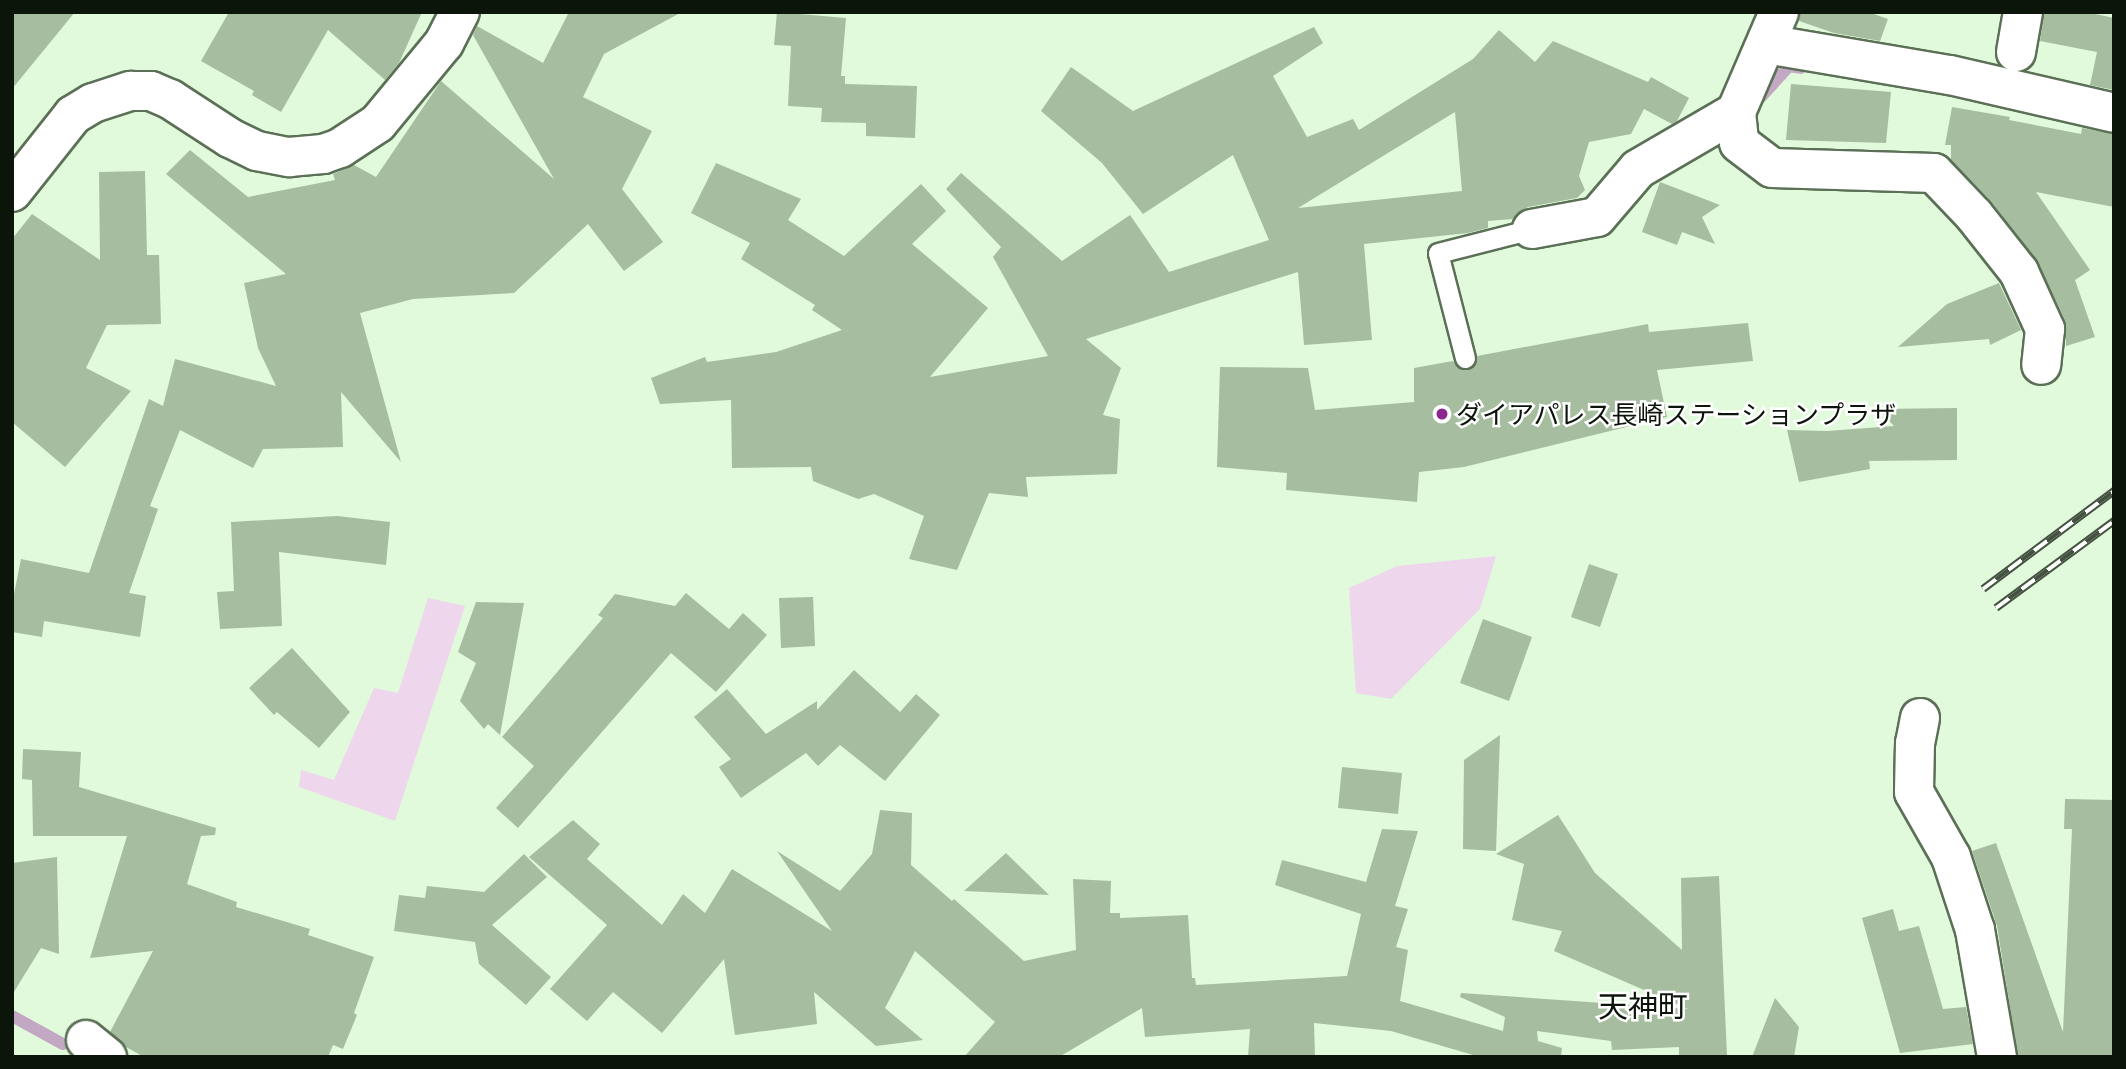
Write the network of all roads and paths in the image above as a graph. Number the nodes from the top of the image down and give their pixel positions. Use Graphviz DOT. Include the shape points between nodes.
graph roads {
  1 [pos="460,12"];
  2 [pos="2023,12"];
  3 [pos="1773,28"];
  4 [pos="2016,52"];
  5 [pos="1736,112"];
  6 [pos="2114,113"];
  7 [pos="12,192"];
  8 [pos="1532,229"];
  9 [pos="1465,358"];
  10 [pos="2041,365"];
  11 [pos="1920,718"];
  12 [pos="1997,1057"];
  1 -- 7 [label="street" via="444,43 378,124 340,148 289,157 257,151 170,99 151,91 131,91 93,103 74,115"];
  2 -- 4 [label="street"];
  3 -- 5 [label="street"];
  3 -- 6 [label="street"];
  5 -- 8 [label="street" via="1638,169 1597,217"];
  5 -- 10 [label="street" via="1739,143 1772,168 1934,173 2019,272 2045,329"];
  8 -- 9 [label="lane" via="1438,253"];
  11 -- 12 [label="street" via="1914,792 1951,858 1975,930"];
}
